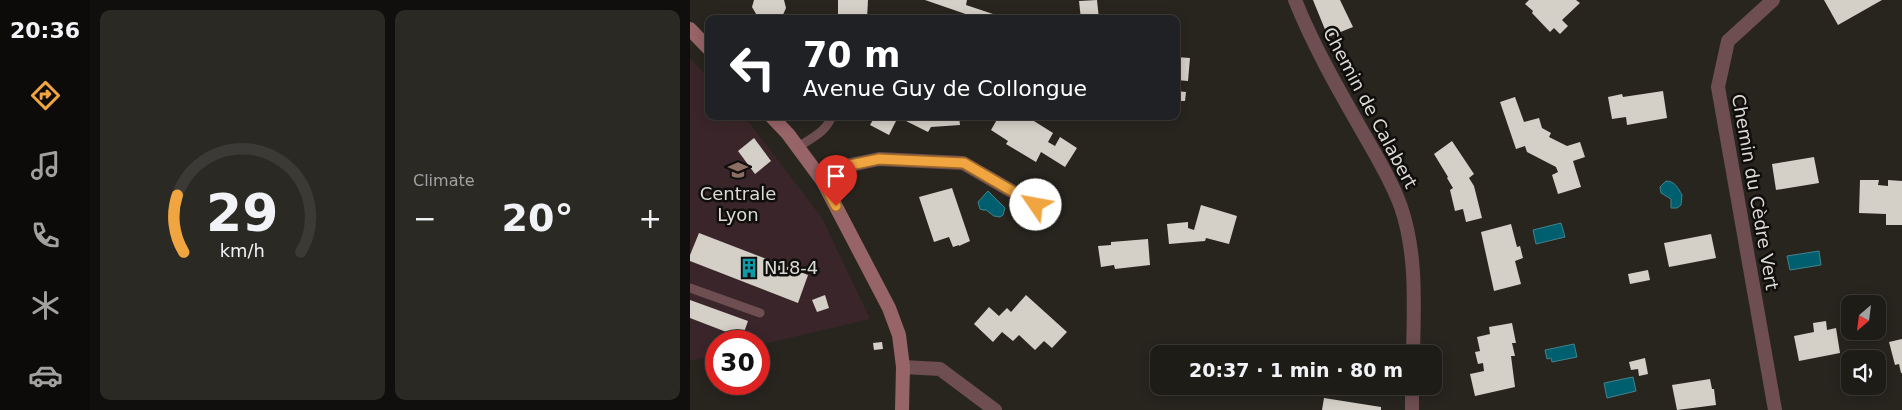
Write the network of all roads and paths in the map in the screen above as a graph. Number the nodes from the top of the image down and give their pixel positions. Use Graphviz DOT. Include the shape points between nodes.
graph roads {
  1 [pos="1295,0"];
  2 [pos="1773,0"];
  3 [pos="690,29"];
  4 [pos="705,45"];
  5 [pos="774,120"];
  6 [pos="830,120"];
  7 [pos="798,147"];
  8 [pos="822,180"];
  9 [pos="1036,205"];
  10 [pos="690,288"];
  11 [pos="760,314"];
  12 [pos="1413,345"];
  13 [pos="904,367"];
  14 [pos="1412,395"];
  15 [pos="902,410"];
  16 [pos="995,410"];
  17 [pos="1412,410"];
  18 [pos="1775,410"];
  1 -- 12 [label="street, Chemin de Calabert" via="1320,56 1386,174 1400,206 1409,243 1415,293"];
  2 -- 18 [label="street, Chemin du Cèdre Vert" via="1728,41 1718,87"];
  3 -- 4 [label="main road"];
  5 -- 7 [label="main road"];
  6 -- 7 [label="lane" via="820,133"];
  7 -- 8 [label="main road"];
  8 -- 9 [label="street" via="841,167 879,159 964,163"];
  8 -- 13 [label="main road" via="889,308 899,335"];
  10 -- 11 [label="lane"];
  13 -- 15 [label="main road"];
  13 -- 16 [label="street" via="940,369"];
  14 -- 17 [label="street"];
}
